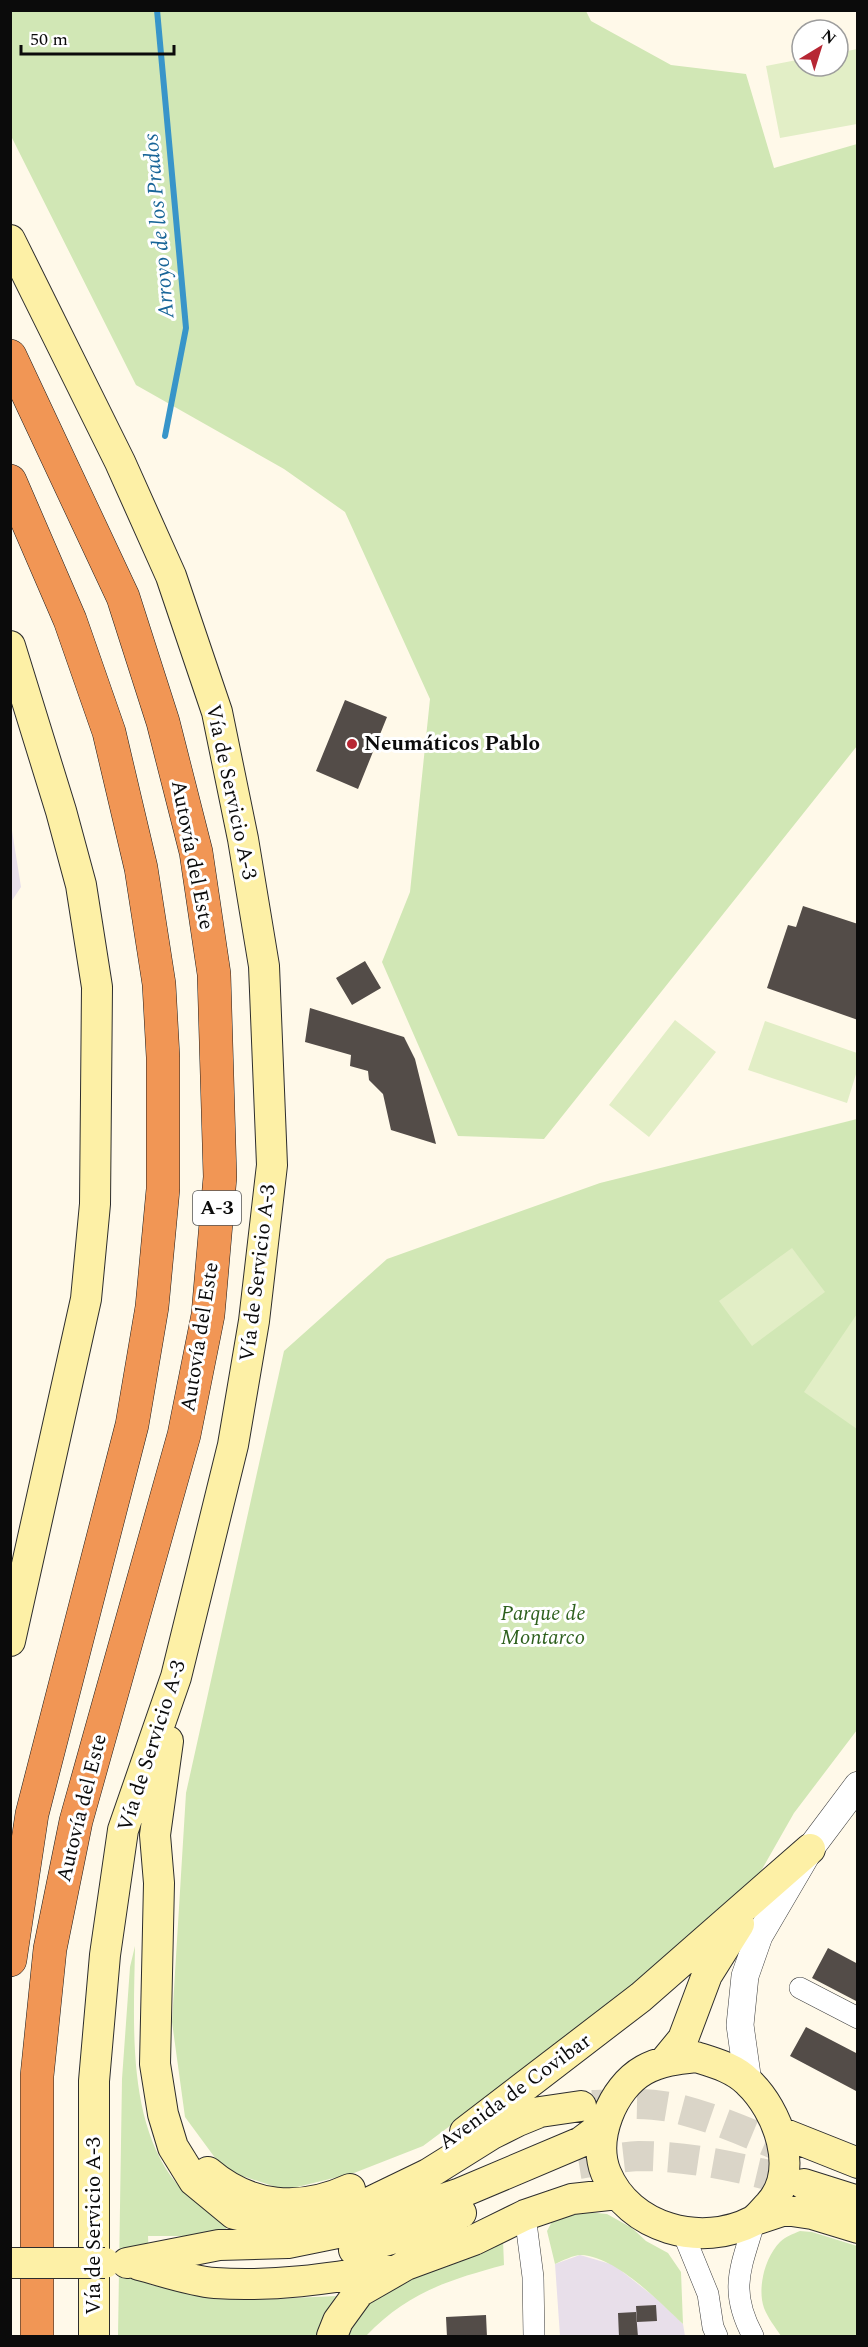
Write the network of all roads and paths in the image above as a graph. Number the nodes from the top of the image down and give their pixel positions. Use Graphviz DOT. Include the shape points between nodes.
graph roads {
  1 [pos="10,240"];
  2 [pos="10,356"];
  3 [pos="12,485"];
  4 [pos="10,646"];
  5 [pos="10,1641"];
  6 [pos="176,1677"];
  7 [pos="858,1785"];
  8 [pos="810,1849"];
  9 [pos="756,1896"];
  10 [pos="10,1960"];
  11 [pos="800,1988"];
  12 [pos="858,2018"];
  13 [pos="665,2061"];
  14 [pos="748,2082"];
  15 [pos="581,2106"];
  16 [pos="163,2114"];
  17 [pos="605,2124"];
  18 [pos="780,2132"];
  19 [pos="858,2163"];
  20 [pos="579,2164"];
  21 [pos="858,2177"];
  22 [pos="618,2194"];
  23 [pos="858,2201"];
  24 [pos="525,2215"];
  25 [pos="755,2220"];
  26 [pos="858,2228"];
  27 [pos="683,2233"];
  28 [pos="10,2263"];
  29 [pos="127,2263"];
  30 [pos="406,2265"];
  31 [pos="37,2337"];
  32 [pos="94,2337"];
  33 [pos="332,2337"];
  34 [pos="534,2337"];
  35 [pos="717,2337"];
  36 [pos="753,2337"];
  1 -- 6 [label="main road, Vía de Servicio A-3" via="120,462 171,576 217,712 264,966 272,1165 254,1321 233,1445"];
  2 -- 31 [label="highway, Autovía del Este / A-3" via="123,597 169,744 196,852 213,974 220,1177 208,1315 184,1435 76,1821 50,1949 37,2076"];
  3 -- 10 [label="highway, Autovía del Este / A-3" via="70,620 109,732 141,868 159,984 163,1189 152,1307 132,1425 32,1814"];
  4 -- 5 [label="main road" via="81,885 97,987 95,1204 86,1299"];
  6 -- 16 [label="main road" via="155,1835 159,1883 155,2064"];
  6 -- 32 [label="main road, Vía de Servicio A-3" via="123,1830 105,1955 94,2081"];
  7 -- 8 [label="street, Avenida de Covibar"];
  8 -- 9 [label="main road, Avenida de Covibar"];
  8 -- 14 [label="street, Avenida de Covibar" via="759,1936 745,1976 740,2025"];
  9 -- 13 [label="main road" via="707,1975 683,2039"];
  9 -- 16 [label="main road, Avenida de Covibar" via="641,1997 444,2148 329,2199 287,2205 250,2198 209,2173"];
  11 -- 12 [label="street"];
  13 -- 14 [label="main road" via="696,2057 725,2066"];
  13 -- 17 [label="main road" via="624,2086"];
  14 -- 18 [label="main road"];
  15 -- 16 [label="main road" via="540,2112 518,2121 428,2174 366,2204 313,2223 273,2223 234,2214 194,2181 173,2147"];
  17 -- 22 [label="main road" via="602,2148 606,2172"];
  17 -- 29 [label="main road" via="581,2142 458,2194 351,2230 288,2243 219,2245"];
  18 -- 19 [label="main road"];
  18 -- 25 [label="main road" via="785,2156 781,2179 772,2201"];
  20 -- 29 [label="main road" via="418,2231 358,2249 267,2262"];
  21 -- 23 [label="main road" via="807,2172"];
  22 -- 24 [label="main road" via="572,2199"];
  22 -- 27 [label="main road" via="638,2213"];
  24 -- 30 [label="main road" via="474,2240"];
  24 -- 34 [label="street" via="533,2277"];
  25 -- 26 [label="main road" via="785,2210"];
  25 -- 27 [label="main road" via="729,2231"];
  25 -- 36 [label="street" via="738,2283 740,2306"];
  27 -- 35 [label="street" via="708,2294"];
  28 -- 29 [label="main road, bridge"];
  29 -- 30 [label="main road" via="213,2283 281,2284"];
  30 -- 33 [label="main road" via="359,2292 338,2321"];
}
